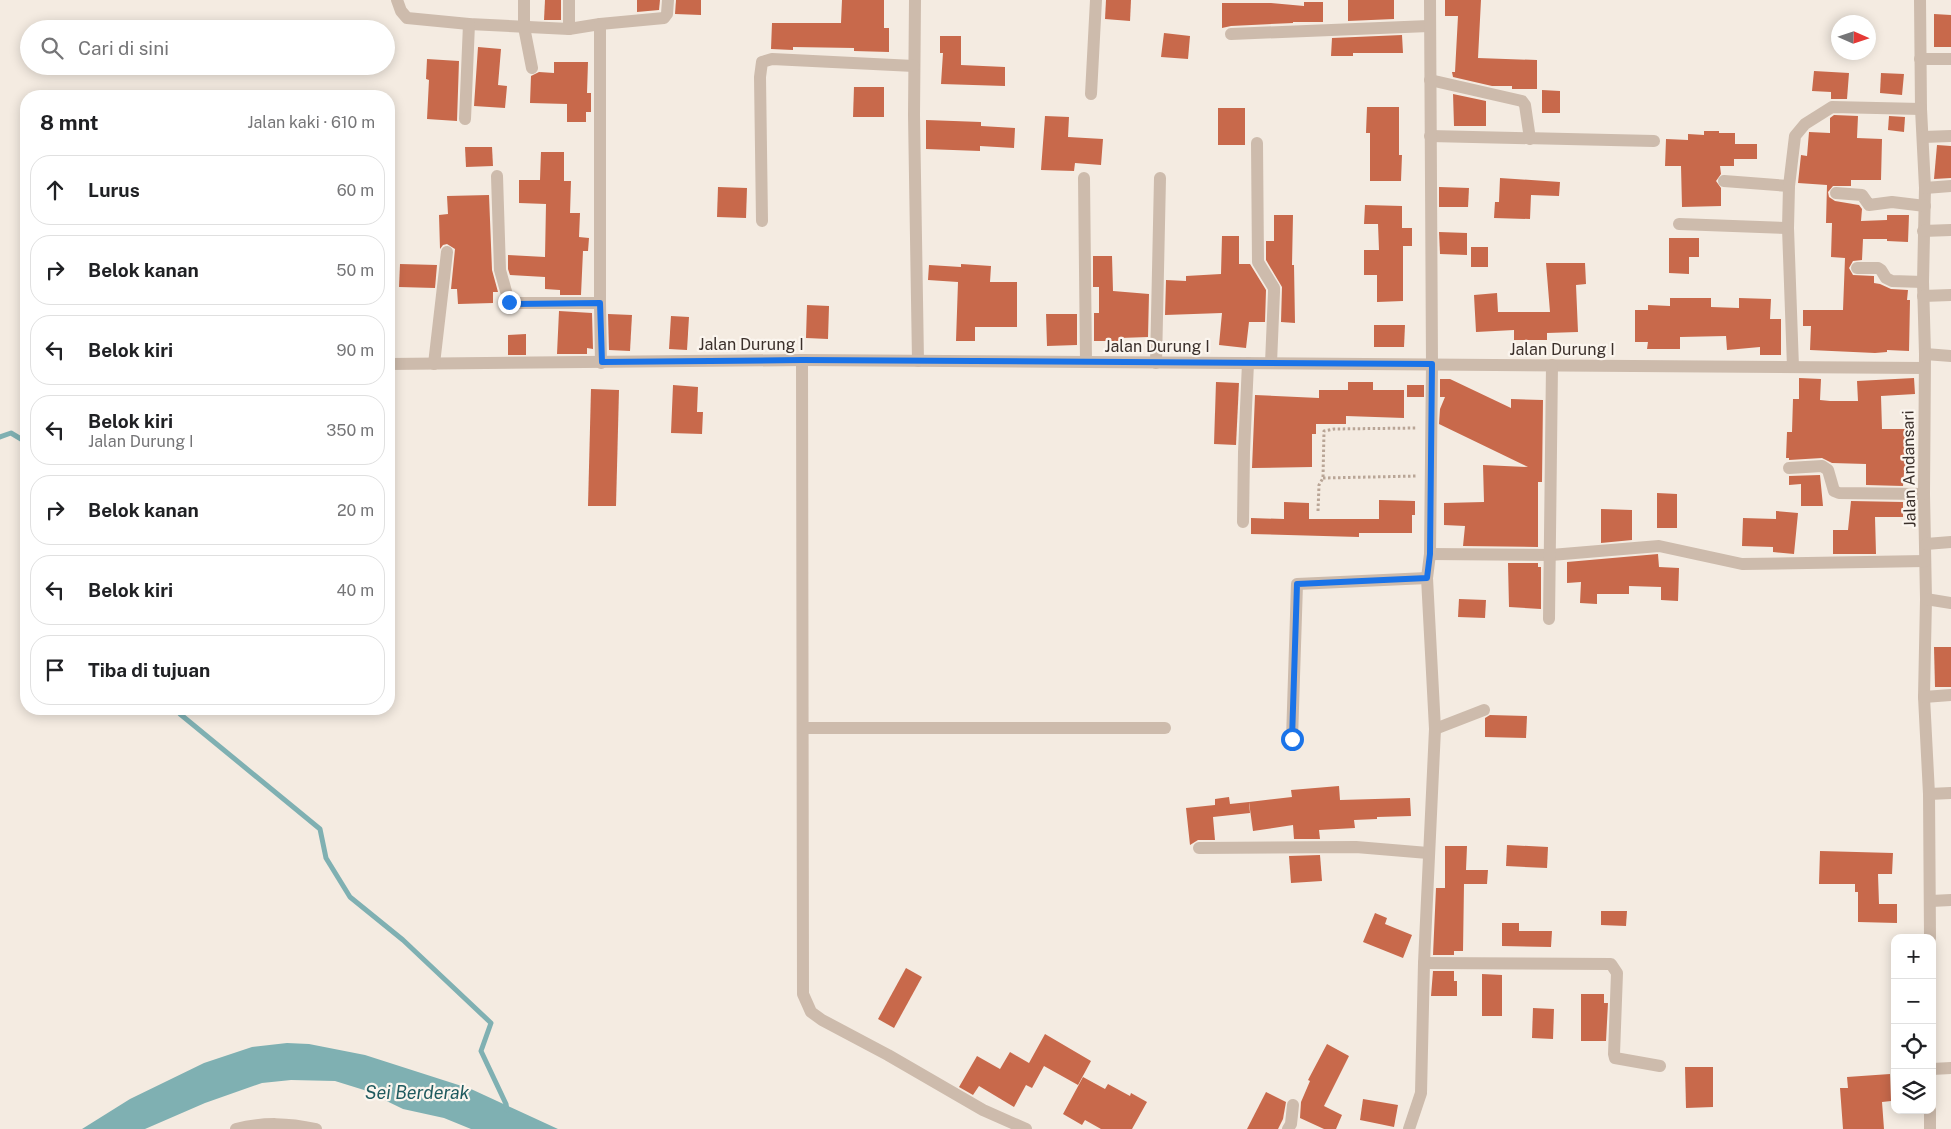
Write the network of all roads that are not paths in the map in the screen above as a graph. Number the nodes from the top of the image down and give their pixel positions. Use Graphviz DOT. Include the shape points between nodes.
graph roads {
  1 [pos="397,0"];
  2 [pos="524,0"];
  3 [pos="569,0"];
  4 [pos="668,0"];
  5 [pos="916,0"];
  6 [pos="1096,0"];
  7 [pos="1430,0"];
  8 [pos="1920,0"];
  9 [pos="469,24"];
  10 [pos="600,24"];
  11 [pos="1429,26"];
  12 [pos="524,27"];
  13 [pos="569,30"];
  14 [pos="1231,34"];
  15 [pos="1920,59"];
  16 [pos="1951,59"];
  17 [pos="914,66"];
  18 [pos="532,68"];
  19 [pos="1430,80"];
  20 [pos="1091,94"];
  21 [pos="1922,109"];
  22 [pos="465,119"];
  23 [pos="1430,136"];
  24 [pos="1924,136"];
  25 [pos="1951,136"];
  26 [pos="1530,140"];
  27 [pos="1654,141"];
  28 [pos="1257,143"];
  29 [pos="497,176"];
  30 [pos="1084,178"];
  31 [pos="1160,178"];
  32 [pos="1724,181"];
  33 [pos="1789,186"];
  34 [pos="1951,186"];
  35 [pos="1925,188"];
  36 [pos="1836,193"];
  37 [pos="1925,206"];
  38 [pos="762,221"];
  39 [pos="1679,224"];
  40 [pos="1788,228"];
  41 [pos="1951,230"];
  42 [pos="1923,231"];
  43 [pos="447,252"];
  44 [pos="1857,268"];
  45 [pos="1923,282"];
  46 [pos="1951,295"];
  47 [pos="1923,296"];
  48 [pos="600,303"];
  49 [pos="1925,354"];
  50 [pos="1951,356"];
  51 [pos="802,360"];
  52 [pos="918,361"];
  53 [pos="602,362"];
  54 [pos="1086,362"];
  55 [pos="1156,363"];
  56 [pos="1248,363"];
  57 [pos="1271,363"];
  58 [pos="395,364"];
  59 [pos="434,364"];
  60 [pos="1432,364"];
  61 [pos="1552,365"];
  62 [pos="1792,367"];
  63 [pos="1924,368"];
  64 [pos="1788,468"];
  65 [pos="1924,494"];
  66 [pos="1243,522"];
  67 [pos="1951,542"];
  68 [pos="1926,544"];
  69 [pos="1430,554"];
  70 [pos="1551,555"];
  71 [pos="1925,561"];
  72 [pos="1427,578"];
  73 [pos="1926,599"];
  74 [pos="1951,602"];
  75 [pos="1549,619"];
  76 [pos="1951,695"];
  77 [pos="1924,697"];
  78 [pos="1484,710"];
  79 [pos="803,728"];
  80 [pos="1165,728"];
  81 [pos="1435,729"];
  82 [pos="1292,739"];
  83 [pos="1951,793"];
  84 [pos="1929,794"];
  85 [pos="1200,848"];
  86 [pos="1428,853"];
  87 [pos="1951,900"];
  88 [pos="1931,901"];
  89 [pos="1930,934"];
  90 [pos="1424,963"];
  91 [pos="1660,1066"];
  92 [pos="1951,1068"];
  93 [pos="1936,1069"];
  94 [pos="1293,1105"];
  95 [pos="1930,1114"];
  96 [pos="236,1129"];
  97 [pos="316,1129"];
  98 [pos="1026,1129"];
  99 [pos="1288,1129"];
  100 [pos="1409,1129"];
  101 [pos="1930,1129"];
  1 -- 9 [label="street" via="407,18"];
  2 -- 12 [label="street"];
  3 -- 13 [label="street"];
  4 -- 10 [label="street" via="664,18"];
  5 -- 17 [label="street"];
  6 -- 20 [label="street"];
  7 -- 11 [label="street"];
  8 -- 15 [label="street, Jalan Andansari"];
  9 -- 12 [label="street"];
  9 -- 22 [label="street"];
  10 -- 13 [label="street"];
  10 -- 48 [label="street"];
  11 -- 14 [label="street"];
  11 -- 19 [label="street"];
  12 -- 13 [label="street"];
  12 -- 18 [label="street"];
  15 -- 16 [label="street"];
  15 -- 21 [label="street, Jalan Andansari"];
  17 -- 38 [label="street" via="772,59 762,62"];
  17 -- 52 [label="street"];
  19 -- 23 [label="street"];
  19 -- 26 [label="street" via="1522,101"];
  21 -- 24 [label="street, Jalan Andansari"];
  21 -- 33 [label="street" via="1832,107 1805,124 1795,136"];
  23 -- 26 [label="street"];
  23 -- 60 [label="street"];
  24 -- 25 [label="street"];
  24 -- 35 [label="street, Jalan Andansari"];
  26 -- 27 [label="street"];
  28 -- 57 [label="street" via="1258,262 1274,288"];
  29 -- 48 [label="street" via="500,270 509,302"];
  30 -- 54 [label="street"];
  31 -- 55 [label="street"];
  32 -- 33 [label="street"];
  33 -- 40 [label="street"];
  34 -- 35 [label="street"];
  35 -- 37 [label="street, Jalan Andansari"];
  36 -- 37 [label="street" via="1862,195 1869,205 1892,202"];
  37 -- 42 [label="street, Jalan Andansari"];
  39 -- 40 [label="street"];
  40 -- 62 [label="street"];
  41 -- 42 [label="street"];
  42 -- 45 [label="street, Jalan Andansari"];
  43 -- 59 [label="street"];
  44 -- 45 [label="street" via="1878,268 1892,280"];
  45 -- 47 [label="street, Jalan Andansari"];
  46 -- 47 [label="street"];
  47 -- 49 [label="street, Jalan Andansari"];
  48 -- 53 [label="street"];
  49 -- 50 [label="street"];
  49 -- 63 [label="street, Jalan Andansari"];
  51 -- 52 [label="street, Jalan Durung I"];
  51 -- 53 [label="street, Jalan Durung I"];
  51 -- 79 [label="street"];
  52 -- 54 [label="street, Jalan Durung I"];
  53 -- 59 [label="street, Jalan Durung I"];
  54 -- 55 [label="street, Jalan Durung I"];
  55 -- 56 [label="street, Jalan Durung I"];
  56 -- 57 [label="street, Jalan Durung I"];
  56 -- 66 [label="street"];
  57 -- 60 [label="street, Jalan Durung I"];
  58 -- 59 [label="street, Jalan Durung I"];
  60 -- 61 [label="street, Jalan Durung I"];
  60 -- 69 [label="street"];
  61 -- 62 [label="street, Jalan Durung I"];
  61 -- 70 [label="street"];
  62 -- 63 [label="street, Jalan Durung I"];
  63 -- 65 [label="street, Jalan Andansari"];
  64 -- 65 [label="street" via="1822,466 1828,470 1834,492 1839,493"];
  65 -- 68 [label="street, Jalan Andansari"];
  67 -- 68 [label="street"];
  68 -- 71 [label="street, Jalan Andansari"];
  69 -- 70 [label="street"];
  69 -- 72 [label="street"];
  70 -- 71 [label="street" via="1660,546 1742,564"];
  70 -- 75 [label="street"];
  71 -- 73 [label="street, Jalan Andansari"];
  72 -- 81 [label="street"];
  72 -- 82 [label="street" via="1297,584"];
  73 -- 74 [label="street"];
  73 -- 77 [label="street, Jalan Andansari"];
  76 -- 77 [label="street"];
  77 -- 84 [label="street, Jalan Andansari"];
  78 -- 81 [label="street"];
  79 -- 80 [label="street"];
  79 -- 98 [label="street" via="803,994 811,1012 983,1110"];
  81 -- 86 [label="street"];
  83 -- 84 [label="street"];
  84 -- 88 [label="street, Jalan Andansari"];
  85 -- 86 [label="street" via="1356,848"];
  86 -- 90 [label="street"];
  87 -- 88 [label="street"];
  88 -- 89 [label="street, Jalan Andansari"];
  90 -- 91 [label="street" via="1611,964 1617,973 1615,1058"];
  90 -- 100 [label="street" via="1421,1093"];
  92 -- 93 [label="street"];
  94 -- 99 [label="street"];
  95 -- 101 [label="street"];
  96 -- 97 [label="street" via="272,1123"];
}
